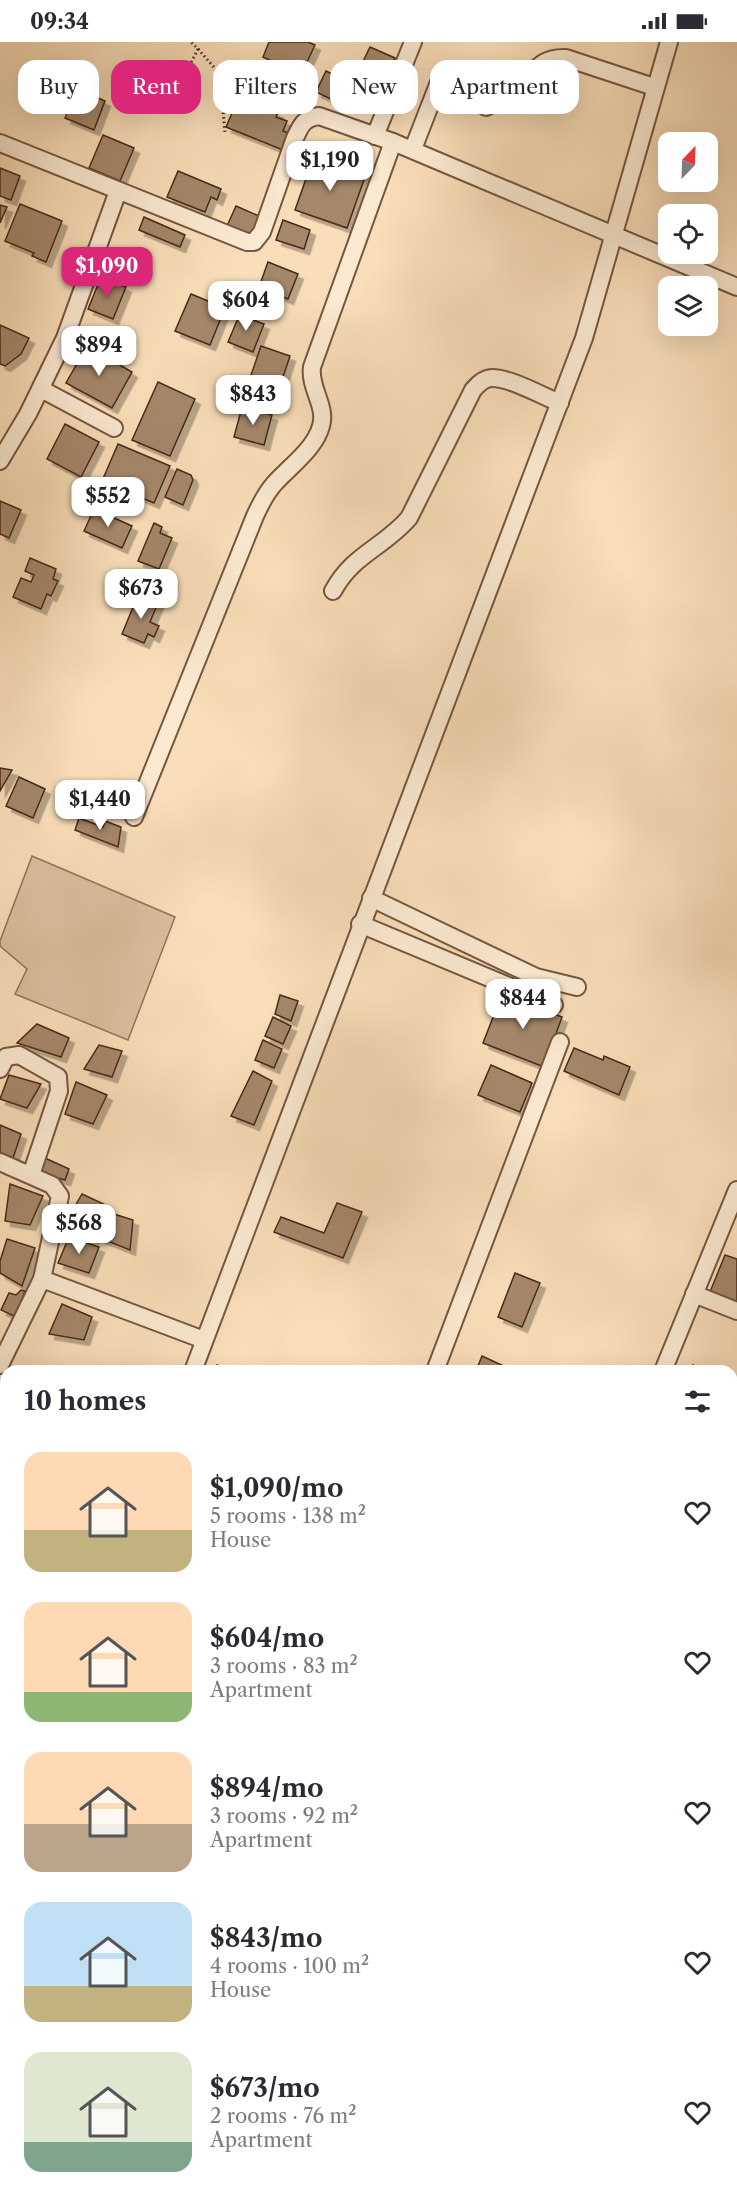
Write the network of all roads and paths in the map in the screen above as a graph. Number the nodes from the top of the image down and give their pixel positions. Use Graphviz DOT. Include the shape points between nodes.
graph roads {
  1 [pos="191,42"];
  2 [pos="413,42"];
  3 [pos="669,42"];
  4 [pos="198,49"];
  5 [pos="556,50"];
  6 [pos="192,60"];
  7 [pos="544,60"];
  8 [pos="654,87"];
  9 [pos="430,105"];
  10 [pos="225,134"];
  11 [pos="375,136"];
  12 [pos="393,142"];
  13 [pos="0,143"];
  14 [pos="413,149"];
  15 [pos="118,191"];
  16 [pos="612,236"];
  17 [pos="737,287"];
  18 [pos="41,389"];
  19 [pos="560,403"];
  20 [pos="114,428"];
  21 [pos="0,461"];
  22 [pos="333,591"];
  23 [pos="134,817"];
  24 [pos="371,898"];
  25 [pos="360,924"];
  26 [pos="577,987"];
  27 [pos="554,1005"];
  28 [pos="560,1042"];
  29 [pos="0,1069"];
  30 [pos="0,1162"];
  31 [pos="31,1176"];
  32 [pos="737,1190"];
  33 [pos="42,1279"];
  34 [pos="694,1294"];
  35 [pos="737,1311"];
  36 [pos="204,1340"];
  37 [pos="0,1365"];
  38 [pos="195,1365"];
  39 [pos="437,1365"];
  40 [pos="665,1365"];
  1 -- 4 [label="path"];
  2 -- 11 [label="street"];
  3 -- 8 [label="street"];
  4 -- 6 [label="path"];
  4 -- 10 [label="path" via="220,75"];
  5 -- 7 [label="street"];
  5 -- 8 [label="street" via="566,58"];
  8 -- 16 [label="street"];
  9 -- 14 [label="street"];
  11 -- 12 [label="street"];
  11 -- 15 [label="street" via="319,116 309,117 302,124 262,232 254,242 236,239"];
  12 -- 14 [label="street"];
  12 -- 23 [label="street" via="312,367 310,379 322,413 321,427 257,510"];
  13 -- 15 [label="street"];
  14 -- 16 [label="street"];
  15 -- 18 [label="street" via="65,338"];
  16 -- 17 [label="street"];
  16 -- 19 [label="street" via="584,339"];
  18 -- 20 [label="street"];
  18 -- 21 [label="street"];
  19 -- 22 [label="street" via="492,377 481,381 409,518 395,535 349,566"];
  19 -- 24 [label="street"];
  24 -- 25 [label="street"];
  24 -- 26 [label="street" via="536,977"];
  25 -- 27 [label="street"];
  25 -- 36 [label="street"];
  28 -- 39 [label="street"];
  29 -- 31 [label="street" via="6,1057 19,1055 54,1073 60,1083"];
  30 -- 31 [label="street"];
  31 -- 33 [label="street" via="52,1185 60,1196"];
  32 -- 34 [label="street"];
  33 -- 36 [label="street"];
  33 -- 37 [label="street"];
  34 -- 35 [label="street"];
  34 -- 40 [label="street"];
  36 -- 38 [label="street"];
}
